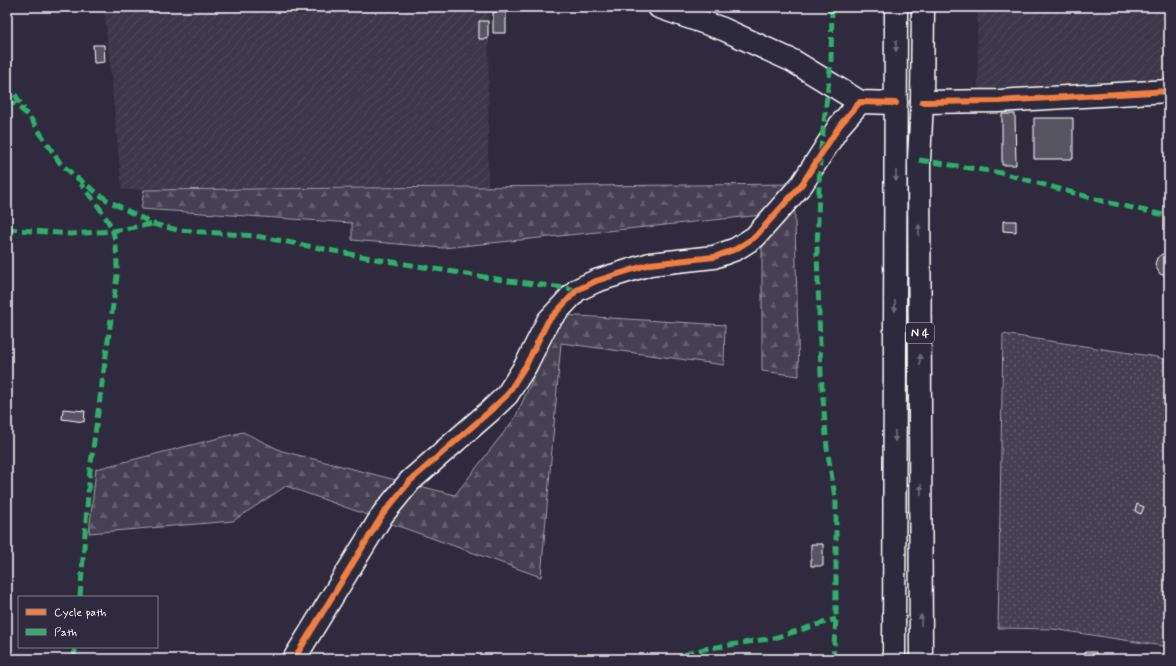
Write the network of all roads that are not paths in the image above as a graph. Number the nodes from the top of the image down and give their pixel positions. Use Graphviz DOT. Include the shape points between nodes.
graph roads {
  1 [pos="659,7"];
  2 [pos="896,7"];
  3 [pos="923,7"];
  4 [pos="1169,91"];
  5 [pos="860,102"];
  6 [pos="922,102"];
  7 [pos="896,103"];
  8 [pos="294,659"];
  9 [pos="894,659"];
  10 [pos="921,659"];
  1 -- 5 [label="main road" via="723,29 793,60"];
  2 -- 7 [label="main road, N 4, one-way"];
  3 -- 6 [label="main road, N 4"];
  4 -- 6 [label="main road" via="999,101"];
  5 -- 7 [label="main road"];
  5 -- 8 [label="main road" via="840,125 802,184 755,237 736,249 714,257 650,264 576,290 548,321 526,365 507,395 410,481 383,514"];
  10 -- 6 [label="main road, N 4, one-way" via="919,160"];
  7 -- 9 [label="main road, N 4, one-way"];
}
